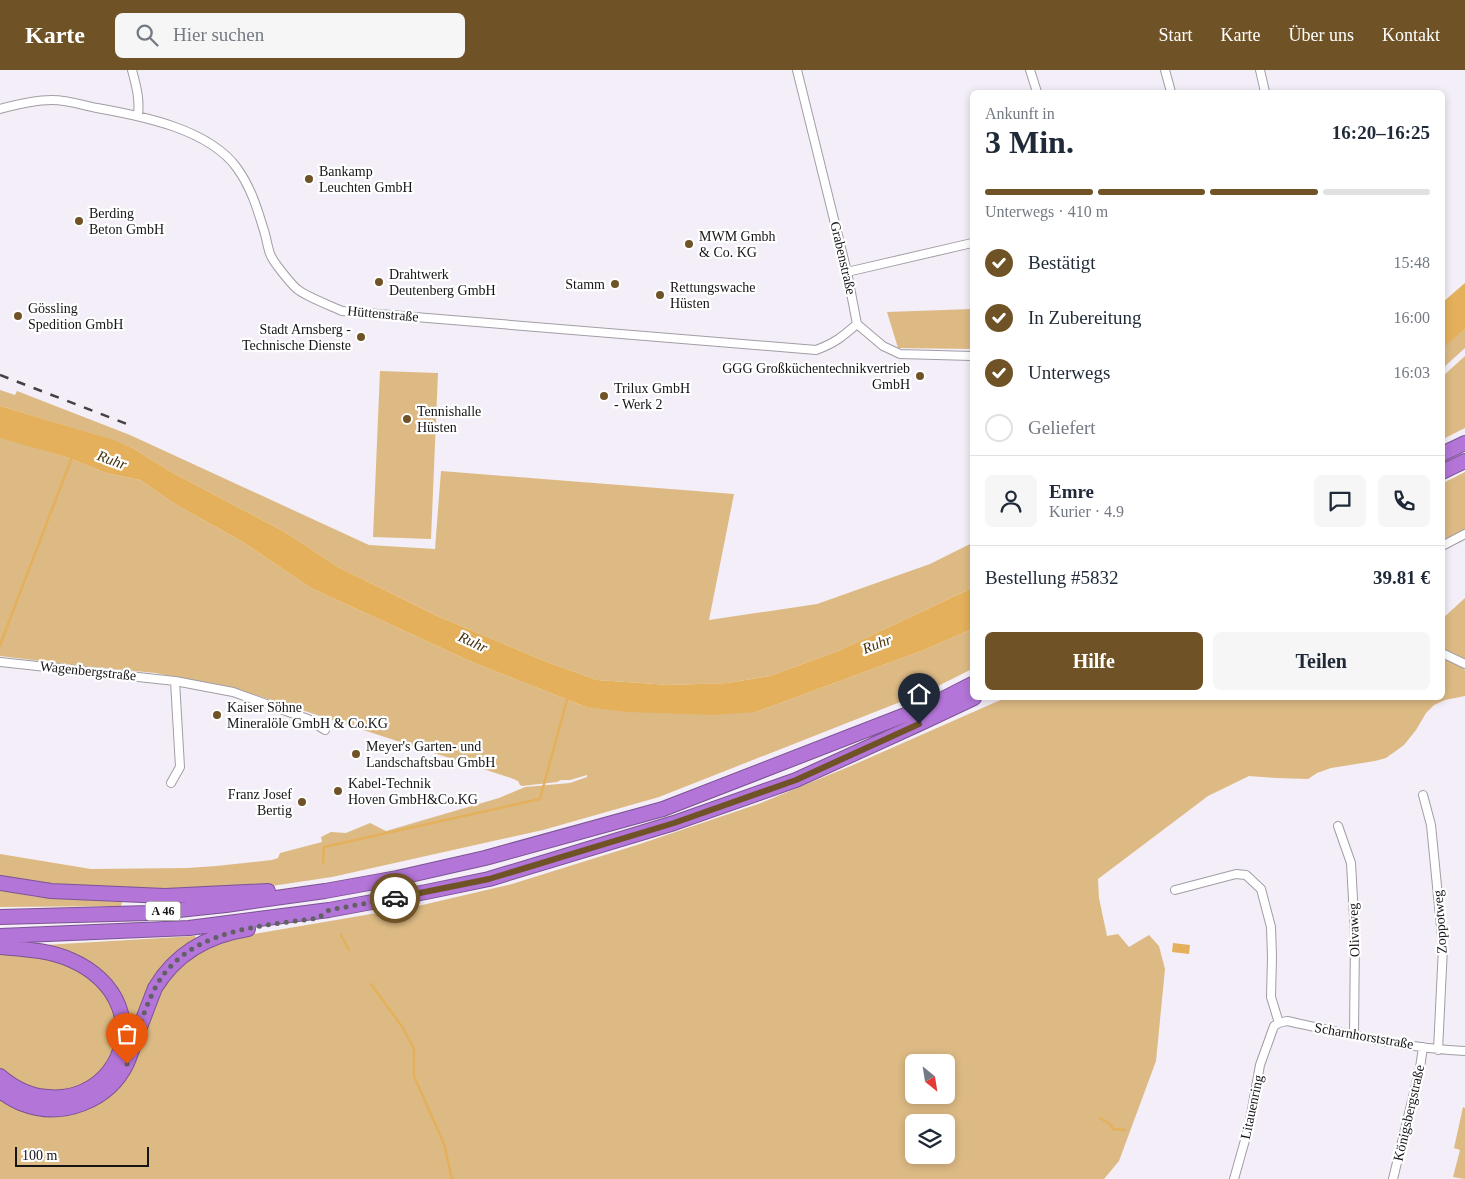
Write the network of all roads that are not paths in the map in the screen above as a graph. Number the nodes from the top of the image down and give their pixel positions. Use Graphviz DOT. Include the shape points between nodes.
graph roads {
  1 [pos="132,70"];
  2 [pos="797,70"];
  3 [pos="1030,70"];
  4 [pos="1165,70"];
  5 [pos="1260,70"];
  6 [pos="1036,90"];
  7 [pos="1170,90"];
  8 [pos="1265,90"];
  9 [pos="0,109"];
  10 [pos="138,115"];
  11 [pos="970,243"];
  12 [pos="847,272"];
  13 [pos="856,324"];
  14 [pos="970,356"];
  15 [pos="1465,443"];
  16 [pos="1445,453"];
  17 [pos="1465,461"];
  18 [pos="1445,471"];
  19 [pos="1465,534"];
  20 [pos="1445,544"];
  21 [pos="1445,654"];
  22 [pos="0,662"];
  23 [pos="1465,664"];
  24 [pos="175,681"];
  25 [pos="970,685"];
  26 [pos="970,700"];
  27 [pos="325,730"];
  28 [pos="170,783"];
  29 [pos="1423,796"];
  30 [pos="1338,826"];
  31 [pos="0,883"];
  32 [pos="1175,890"];
  33 [pos="325,891"];
  34 [pos="329,910"];
  35 [pos="0,917"];
  36 [pos="0,936"];
  37 [pos="0,946"];
  38 [pos="1279,1023"];
  39 [pos="1354,1036"];
  40 [pos="1423,1047"];
  41 [pos="1438,1050"];
  42 [pos="1465,1051"];
  43 [pos="0,1076"];
  44 [pos="0,1091"];
  45 [pos="1234,1179"];
  46 [pos="1393,1179"];
  1 -- 10 [label="street" via="138,94"];
  2 -- 12 [label="street, Grabenstraße"];
  3 -- 6 [label="street"];
  4 -- 7 [label="street"];
  5 -- 8 [label="street"];
  9 -- 10 [label="street, Hüttenstraße" via="26,102 53,100"];
  10 -- 13 [label="street, Hüttenstraße" via="193,135 227,156 254,198 272,257 298,290 342,310 816,350 838,340"];
  11 -- 12 [label="street"];
  12 -- 13 [label="street, Grabenstraße"];
  13 -- 14 [label="street" via="883,346 900,354"];
  15 -- 16 [label="highway"];
  17 -- 18 [label="highway"];
  19 -- 20 [label="street"];
  21 -- 23 [label="street"];
  22 -- 24 [label="street, Wagenbergstraße"];
  24 -- 27 [label="street, Wagenbergstraße" via="233,692 308,719"];
  24 -- 28 [label="street" via="180,767"];
  25 -- 33 [label="highway, A 46" via="931,705 663,809 485,858"];
  26 -- 34 [label="highway, A 46" via="796,780 674,823 489,879"];
  29 -- 41 [label="street, Zoppotweg" via="1431,825 1443,947"];
  30 -- 39 [label="street, Olivaweg" via="1351,863 1355,936"];
  31 -- 33 [label="highway" via="52,891 165,896 313,886"];
  32 -- 38 [label="street" via="1236,874 1246,875 1261,889 1271,927 1272,997"];
  33 -- 35 [label="highway, A 46" via="150,913"];
  34 -- 36 [label="highway, A 46" via="189,928"];
  34 -- 44 [label="highway" via="318,918 217,936 179,958 155,988 127,1064 103,1093 72,1108 47,1109 22,1104"];
  37 -- 43 [label="highway" via="71,959 88,969 111,990 123,1024 123,1040 113,1066 98,1083 71,1097 30,1094"];
  38 -- 39 [label="street, Scharnhorststraße"];
  38 -- 45 [label="street, Litauenring" via="1274,1026 1260,1065 1249,1126"];
  39 -- 40 [label="street, Scharnhorststraße"];
  40 -- 41 [label="street, Scharnhorststraße"];
  40 -- 46 [label="street, Königsbergstraße"];
  41 -- 42 [label="street, Scharnhorststraße"];
}
